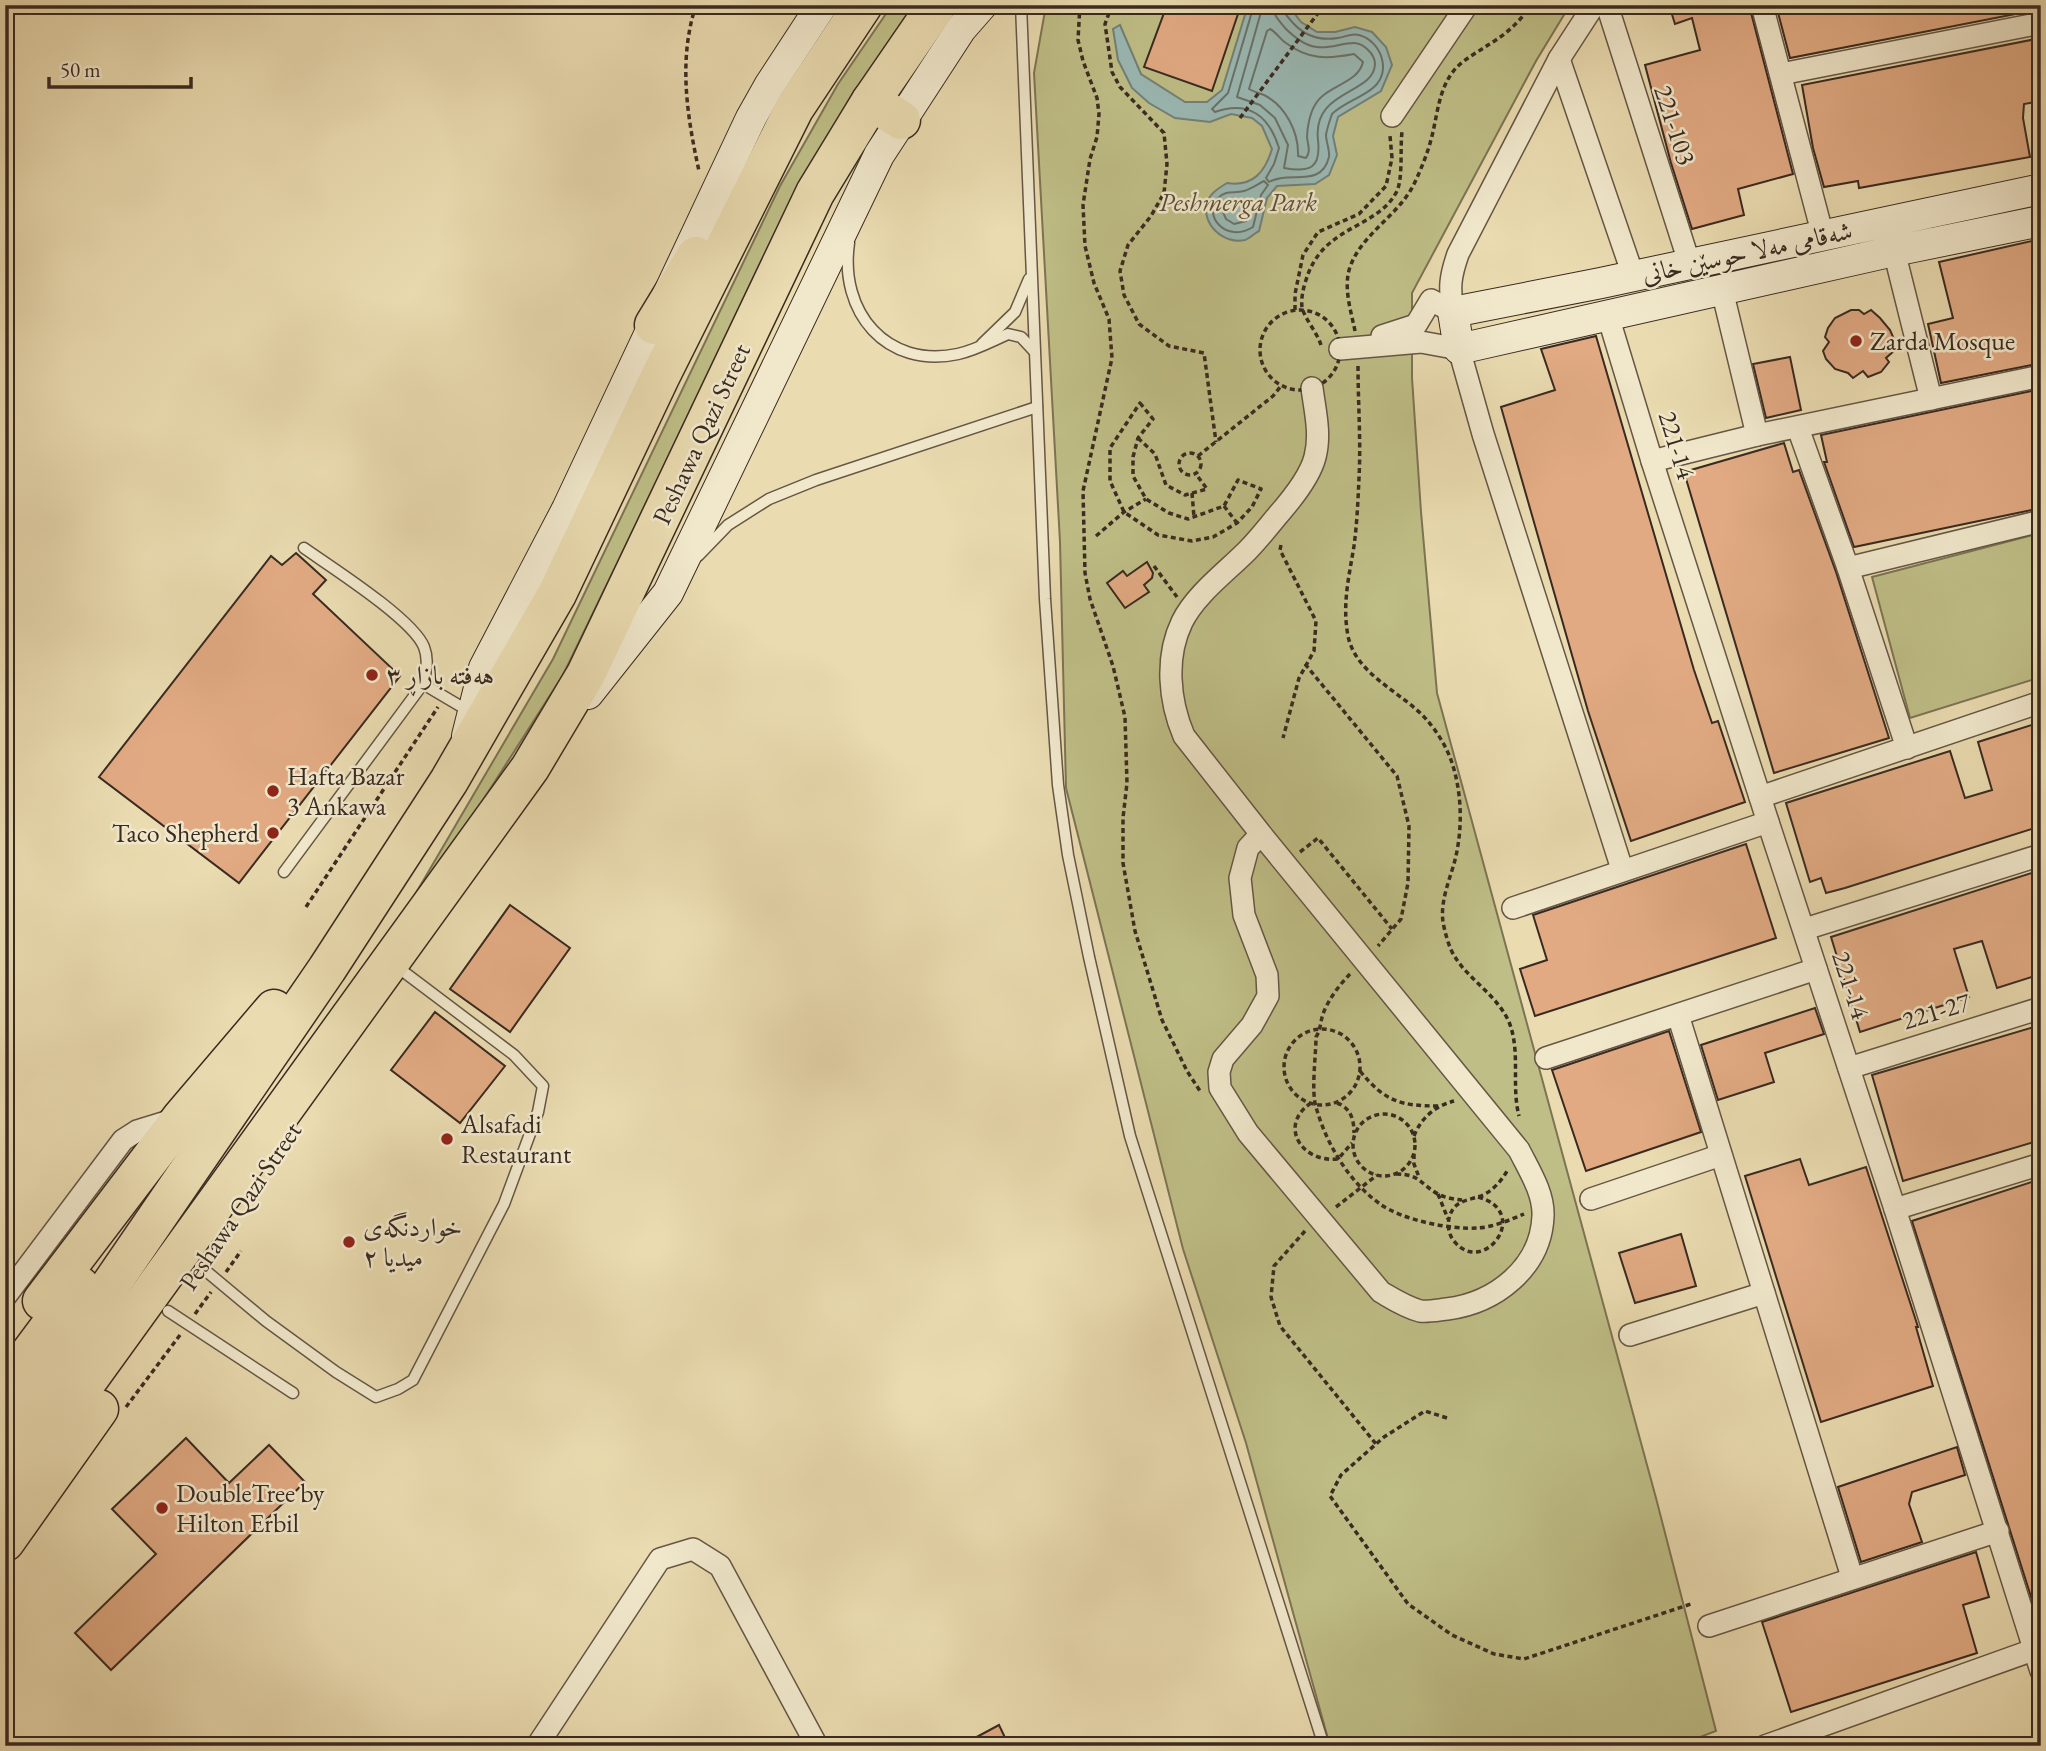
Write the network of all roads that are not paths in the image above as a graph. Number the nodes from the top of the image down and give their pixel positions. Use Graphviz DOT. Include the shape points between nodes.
graph roads {
  1 [pos="863,5"];
  2 [pos="937,5"];
  3 [pos="982,5"];
  4 [pos="1021,5"];
  5 [pos="1467,5"];
  6 [pos="1594,5"];
  7 [pos="1607,5"];
  8 [pos="1762,5"];
  9 [pos="821,6"];
  10 [pos="2041,23"];
  11 [pos="1559,59"];
  12 [pos="1781,74"];
  13 [pos="794,109"];
  14 [pos="886,111"];
  15 [pos="1392,116"];
  16 [pos="865,183"];
  17 [pos="2041,189"];
  18 [pos="2041,221"];
  19 [pos="1823,236"];
  20 [pos="1894,251"];
  21 [pos="1689,262"];
  22 [pos="1031,271"];
  23 [pos="1633,275"];
  24 [pos="1601,283"];
  25 [pos="1722,290"];
  26 [pos="1453,312"];
  27 [pos="1608,316"];
  28 [pos="654,325"];
  29 [pos="980,346"];
  30 [pos="1460,349"];
  31 [pos="1034,351"];
  32 [pos="649,370"];
  33 [pos="2041,376"];
  34 [pos="1312,388"];
  35 [pos="1931,399"];
  36 [pos="1037,407"];
  37 [pos="1798,428"];
  38 [pos="1757,435"];
  39 [pos="1653,461"];
  40 [pos="2041,521"];
  41 [pos="304,548"];
  42 [pos="1848,568"];
  43 [pos="667,593"];
  44 [pos="423,684"];
  45 [pos="2041,702"];
  46 [pos="472,713"];
  47 [pos="1907,748"];
  48 [pos="530,768"];
  49 [pos="445,787"];
  50 [pos="1760,797"];
  51 [pos="1768,822"];
  52 [pos="1261,834"];
  53 [pos="2041,855"];
  54 [pos="463,862"];
  55 [pos="1622,869"];
  56 [pos="284,872"];
  57 [pos="1513,908"];
  58 [pos="1805,929"];
  59 [pos="318,956"];
  60 [pos="400,969"];
  61 [pos="1816,969"];
  62 [pos="2041,1008"];
  63 [pos="1678,1015"];
  64 [pos="1546,1058"];
  65 [pos="1849,1068"];
  66 [pos="182,1117"];
  67 [pos="1721,1155"];
  68 [pos="2040,1165"];
  69 [pos="1591,1199"];
  70 [pos="1895,1209"];
  71 [pos="200,1266"];
  72 [pos="1764,1293"];
  73 [pos="5,1297"];
  74 [pos="168,1311"];
  75 [pos="1630,1335"];
  76 [pos="5,1349"];
  77 [pos="5,1387"];
  78 [pos="293,1393"];
  79 [pos="5,1439"];
  80 [pos="5,1495"];
  81 [pos="1998,1531"];
  82 [pos="5,1542"];
  83 [pos="1852,1577"];
  84 [pos="1709,1626"];
  85 [pos="2033,1650"];
  86 [pos="2041,1671"];
  87 [pos="537,1746"];
  88 [pos="817,1746"];
  89 [pos="1324,1746"];
  90 [pos="1765,1746"];
  1 -- 13 [label="highway"];
  2 -- 14 [label="highway, Peshawa Qazi Street"];
  3 -- 14 [label="main road"];
  4 -- 22 [label="lane"];
  5 -- 15 [label="street"];
  6 -- 11 [label="street"];
  7 -- 21 [label="street, 221-103"];
  8 -- 12 [label="street"];
  9 -- 28 [label="main road" via="751,118"];
  10 -- 12 [label="street"];
  11 -- 23 [label="street"];
  11 -- 26 [label="street" via="1458,254 1450,276"];
  12 -- 19 [label="street"];
  13 -- 28 [label="highway"];
  13 -- 32 [label="highway"];
  14 -- 16 [label="main road" via="879,155"];
  14 -- 48 [label="highway, Peshawa Qazi Street" via="816,193 586,674"];
  16 -- 29 [label="lane" via="848,253 851,290 867,324 897,349 925,356 957,354"];
  16 -- 43 [label="main road"];
  17 -- 19 [label="main road, شەقامی مەلا حوسێن خانی"];
  18 -- 20 [label="main road, شەقامی مەلا حوسێن خانی"];
  19 -- 21 [label="main road, شەقامی مەلا حوسێن خانی"];
  20 -- 25 [label="main road, شەقامی مەلا حوسێن خانی"];
  20 -- 35 [label="street"];
  21 -- 23 [label="main road, شەقامی مەلا حوسێن خانی"];
  22 -- 29 [label="lane" via="1015,312"];
  22 -- 31 [label="lane"];
  23 -- 24 [label="main road, شەقامی مەلا حوسێن خانی"];
  24 -- 26 [label="main road, شەقامی مەلا حوسێن خانی"];
  24 -- 27 [label="main road"];
  25 -- 27 [label="main road, شەقامی مەلا حوسێن خانی"];
  25 -- 38 [label="street"];
  26 -- 30 [label="main road"];
  26 -- 30 [label="street" via="1431,300 1416,325 1348,343 1421,341"];
  27 -- 30 [label="main road, شەقامی مەلا حوسێن خانی"];
  27 -- 39 [label="street, 221-14"];
  28 -- 32 [label="main road"];
  29 -- 31 [label="lane" via="1014,334"];
  30 -- 55 [label="street"];
  31 -- 36 [label="lane"];
  32 -- 46 [label="main road" via="567,509 484,668"];
  32 -- 49 [label="highway" via="557,594"];
  33 -- 35 [label="street"];
  34 -- 52 [label="street" via="1318,441 1314,460 1292,499 1183,619 1172,659 1176,717 1184,736"];
  35 -- 37 [label="street"];
  36 -- 43 [label="lane" via="769,499 728,525"];
  36 -- 89 [label="lane" via="1058,786 1086,944 1130,1136"];
  37 -- 38 [label="street"];
  37 -- 42 [label="street"];
  38 -- 39 [label="street"];
  39 -- 50 [label="street, 221-14"];
  40 -- 42 [label="street"];
  41 -- 44 [label="lane" via="406,624 424,646 428,665"];
  42 -- 47 [label="street"];
  43 -- 48 [label="main road"];
  44 -- 46 [label="lane"];
  44 -- 56 [label="lane"];
  45 -- 47 [label="street"];
  46 -- 49 [label="main road" via="461,754"];
  47 -- 50 [label="street"];
  48 -- 54 [label="highway, Peshawa Qazi Street"];
  49 -- 59 [label="highway"];
  49 -- 79 [label="highway" via="327,969"];
  50 -- 51 [label="street, 221-14"];
  51 -- 55 [label="street"];
  51 -- 58 [label="street, 221-14"];
  52 -- 52 [label="street" via="1518,1134 1543,1215 1536,1249 1513,1281 1488,1297 1460,1307 1422,1311 1381,1292 1316,1228 1220,1088 1223,1059 1252,1025 1268,996 1267,975 1244,915 1240,878 1248,848"];
  53 -- 58 [label="street"];
  54 -- 60 [label="highway, Peshawa Qazi Street"];
  54 -- 80 [label="highway, Peshawa Qazi Street"];
  55 -- 57 [label="street"];
  58 -- 61 [label="street, 221-14"];
  59 -- 66 [label="highway"];
  59 -- 77 [label="highway"];
  60 -- 71 [label="highway, Peshawa Qazi Street"];
  60 -- 71 [label="lane" via="514,1055 542,1086 538,1112 504,1205 413,1380 376,1397 265,1321"];
  61 -- 63 [label="street"];
  61 -- 65 [label="street, 221-14"];
  62 -- 65 [label="street, 221-27"];
  63 -- 64 [label="street"];
  63 -- 67 [label="street"];
  65 -- 70 [label="street, 221-14"];
  66 -- 73 [label="street" via="137,1130 124,1140"];
  66 -- 76 [label="highway"];
  67 -- 69 [label="street"];
  67 -- 72 [label="street"];
  68 -- 70 [label="street"];
  70 -- 81 [label="street, 221-14"];
  71 -- 74 [label="highway, Peshawa Qazi Street"];
  72 -- 75 [label="street"];
  72 -- 83 [label="street"];
  74 -- 78 [label="lane"];
  74 -- 82 [label="highway, Peshawa Qazi Street"];
  81 -- 83 [label="street"];
  81 -- 85 [label="street, 221-14"];
  83 -- 84 [label="street"];
  85 -- 86 [label="street, 221-14"];
  85 -- 90 [label="street"];
  87 -- 88 [label="street" via="660,1559 693,1549 720,1566"];
}
